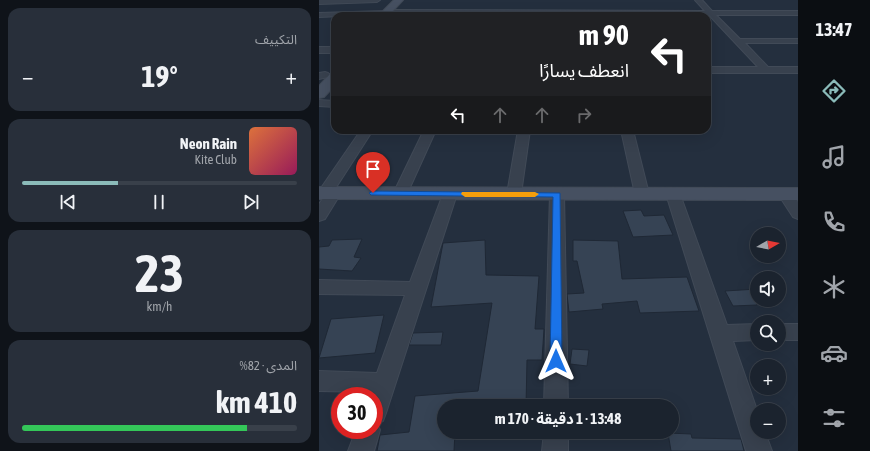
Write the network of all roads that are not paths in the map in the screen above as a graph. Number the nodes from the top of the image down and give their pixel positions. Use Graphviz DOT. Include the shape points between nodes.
graph roads {
  1 [pos="377,0"];
  2 [pos="399,0"];
  3 [pos="407,0"];
  4 [pos="697,0"];
  5 [pos="346,1"];
  6 [pos="319,2"];
  7 [pos="761,4"];
  8 [pos="493,11"];
  9 [pos="390,12"];
  10 [pos="392,12"];
  11 [pos="419,12"];
  12 [pos="546,12"];
  13 [pos="601,12"];
  14 [pos="709,12"];
  15 [pos="772,12"];
  16 [pos="798,12"];
  17 [pos="711,14"];
  18 [pos="320,16"];
  19 [pos="331,16"];
  20 [pos="738,41"];
  21 [pos="798,41"];
  22 [pos="319,50"];
  23 [pos="331,50"];
  24 [pos="711,70"];
  25 [pos="766,70"];
  26 [pos="798,70"];
  27 [pos="325,77"];
  28 [pos="319,94"];
  29 [pos="319,103"];
  30 [pos="331,104"];
  31 [pos="364,134"];
  32 [pos="428,134"];
  33 [pos="523,134"];
  34 [pos="628,134"];
  35 [pos="326,193"];
  36 [pos="400,194"];
  37 [pos="450,194"];
  38 [pos="514,194"];
  39 [pos="557,194"];
  40 [pos="642,194"];
  41 [pos="673,194"];
  42 [pos="792,194"];
  43 [pos="798,214"];
  44 [pos="319,216"];
  45 [pos="319,287"];
  46 [pos="417,289"];
  47 [pos="750,332"];
  48 [pos="786,332"];
  49 [pos="798,332"];
  50 [pos="720,333"];
  51 [pos="319,381"];
  52 [pos="385,383"];
  53 [pos="383,388"];
  54 [pos="556,399"];
  55 [pos="365,439"];
  56 [pos="555,439"];
  57 [pos="361,451"];
  58 [pos="555,451"];
  59 [pos="759,451"];
  1 -- 5 [label="street"];
  2 -- 9 [label="street"];
  3 -- 10 [label="street"];
  4 -- 14 [label="street"];
  5 -- 6 [label="street"];
  7 -- 15 [label="street"];
  8 -- 11 [label="street" via="464,9"];
  8 -- 12 [label="street"];
  12 -- 13 [label="street"];
  13 -- 14 [label="street"];
  14 -- 15 [label="street"];
  15 -- 16 [label="street"];
  17 -- 20 [label="street"];
  18 -- 19 [label="street"];
  20 -- 21 [label="street"];
  20 -- 25 [label="street"];
  22 -- 23 [label="street"];
  24 -- 25 [label="street"];
  25 -- 26 [label="street"];
  27 -- 28 [label="street"];
  29 -- 30 [label="street"];
  31 -- 35 [label="street"];
  32 -- 36 [label="street"];
  33 -- 38 [label="street"];
  34 -- 40 [label="street"];
  35 -- 36 [label="street"];
  35 -- 44 [label="street"];
  36 -- 37 [label="street"];
  37 -- 38 [label="street"];
  37 -- 46 [label="street"];
  38 -- 39 [label="street"];
  39 -- 40 [label="street"];
  39 -- 54 [label="street"];
  40 -- 41 [label="street"];
  41 -- 42 [label="street"];
  41 -- 50 [label="street"];
  42 -- 43 [label="street"];
  45 -- 46 [label="street"];
  46 -- 52 [label="street"];
  47 -- 50 [label="street"];
  48 -- 49 [label="street"];
  50 -- 59 [label="street"];
  51 -- 52 [label="street"];
  52 -- 53 [label="street"];
  55 -- 57 [label="street"];
  56 -- 58 [label="street"];
}
